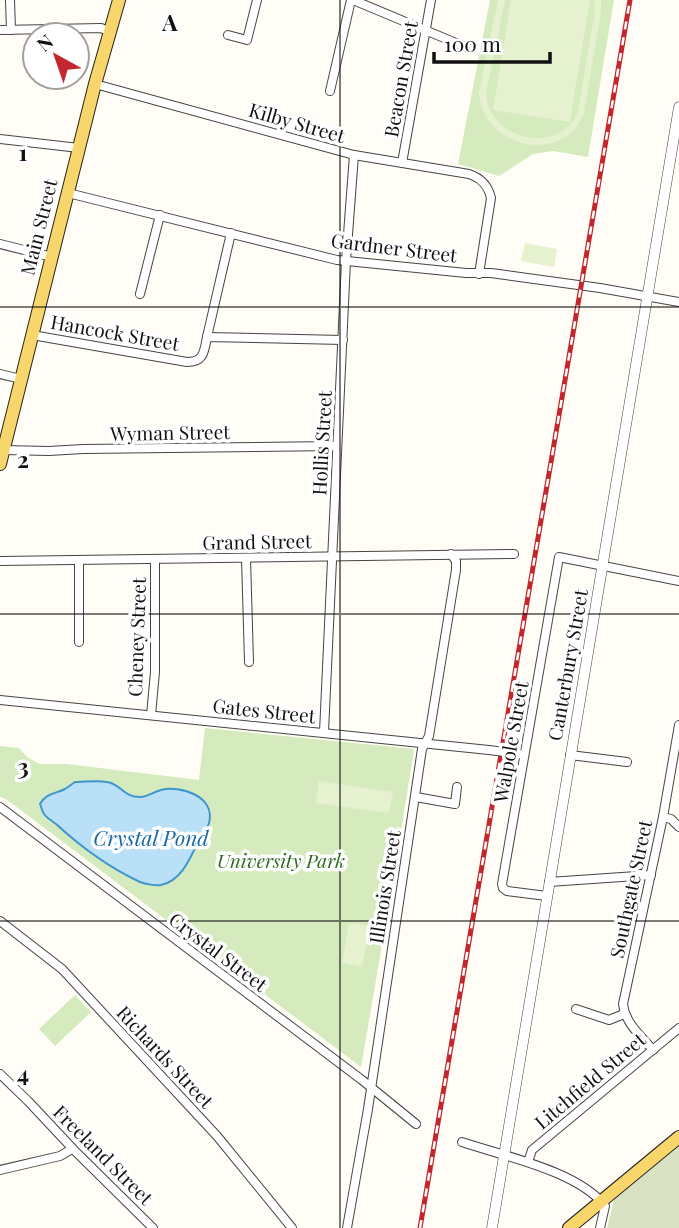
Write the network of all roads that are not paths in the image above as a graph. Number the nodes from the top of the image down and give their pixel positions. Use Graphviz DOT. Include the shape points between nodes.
graph roads {
  1 [pos="10,0"];
  2 [pos="118,0"];
  3 [pos="257,0"];
  4 [pos="352,0"];
  5 [pos="431,0"];
  6 [pos="376,5"];
  7 [pos="0,30"];
  8 [pos="11,30"];
  9 [pos="425,30"];
  10 [pos="111,32"];
  11 [pos="228,35"];
  12 [pos="468,48"];
  13 [pos="95,84"];
  14 [pos="330,91"];
  15 [pos="679,107"];
  16 [pos="0,139"];
  17 [pos="79,148"];
  18 [pos="354,155"];
  19 [pos="402,163"];
  20 [pos="68,193"];
  21 [pos="160,215"];
  22 [pos="231,233"];
  23 [pos="0,244"];
  24 [pos="52,257"];
  25 [pos="346,261"];
  26 [pos="479,274"];
  27 [pos="140,294"];
  28 [pos="648,297"];
  29 [pos="679,302"];
  30 [pos="32,335"];
  31 [pos="207,337"];
  32 [pos="343,341"];
  33 [pos="0,374"];
  34 [pos="22,379"];
  35 [pos="337,446"];
  36 [pos="3,450"];
  37 [pos="0,464"];
  38 [pos="451,554"];
  39 [pos="514,554"];
  40 [pos="332,557"];
  41 [pos="246,558"];
  42 [pos="155,559"];
  43 [pos="79,560"];
  44 [pos="0,561"];
  45 [pos="603,565"];
  46 [pos="679,581"];
  47 [pos="79,642"];
  48 [pos="249,662"];
  49 [pos="0,700"];
  50 [pos="151,715"];
  51 [pos="679,724"];
  52 [pos="324,732"];
  53 [pos="426,743"];
  54 [pos="522,754"];
  55 [pos="570,755"];
  56 [pos="627,762"];
  57 [pos="457,787"];
  58 [pos="416,797"];
  59 [pos="0,807"];
  60 [pos="663,817"];
  61 [pos="679,827"];
  62 [pos="651,875"];
  63 [pos="549,882"];
  64 [pos="547,896"];
  65 [pos="0,921"];
  66 [pos="576,1009"];
  67 [pos="624,1014"];
  68 [pos="679,1028"];
  69 [pos="653,1050"];
  70 [pos="0,1074"];
  71 [pos="370,1087"];
  72 [pos="416,1124"];
  73 [pos="679,1137"];
  74 [pos="462,1142"];
  75 [pos="72,1149"];
  76 [pos="504,1155"];
  77 [pos="528,1162"];
  78 [pos="0,1170"];
  79 [pos="601,1201"];
  80 [pos="153,1228"];
  81 [pos="292,1228"];
  82 [pos="348,1228"];
  83 [pos="492,1228"];
  84 [pos="569,1228"];
  85 [pos="600,1228"];
  1 -- 8 [label="street"];
  2 -- 10 [label="main road, Main Street"];
  3 -- 11 [label="street" via="247,40"];
  4 -- 6 [label="street"];
  4 -- 14 [label="street"];
  5 -- 9 [label="street, Beacon Street"];
  6 -- 9 [label="street"];
  7 -- 8 [label="street"];
  8 -- 10 [label="street" via="101,28"];
  9 -- 12 [label="street"];
  9 -- 19 [label="street, Beacon Street"];
  10 -- 13 [label="main road, Main Street"];
  13 -- 17 [label="main road, Main Street"];
  13 -- 18 [label="street, Kilby Street"];
  15 -- 28 [label="street, Canterbury Street"];
  16 -- 17 [label="street"];
  17 -- 20 [label="main road, Main Street"];
  18 -- 19 [label="street, Kilby Street"];
  18 -- 25 [label="street, Hollis Street"];
  19 -- 26 [label="street, Kilby Street" via="469,174 489,189"];
  20 -- 21 [label="street, Gardner Street"];
  20 -- 24 [label="main road, Main Street"];
  21 -- 22 [label="street, Gardner Street"];
  21 -- 27 [label="street"];
  22 -- 25 [label="street, Gardner Street"];
  22 -- 31 [label="street"];
  23 -- 24 [label="street"];
  24 -- 30 [label="main road, Main Street"];
  25 -- 26 [label="street, Gardner Street"];
  25 -- 32 [label="street, Hollis Street"];
  26 -- 28 [label="street, Gardner Street"];
  28 -- 29 [label="street, Gardner Street"];
  28 -- 45 [label="street, Canterbury Street"];
  30 -- 31 [label="street, Hancock Street" via="196,362"];
  30 -- 34 [label="main road, Main Street"];
  31 -- 32 [label="street, Hancock Street"];
  32 -- 35 [label="street, Hollis Street"];
  33 -- 34 [label="street"];
  34 -- 36 [label="main road, Main Street"];
  35 -- 36 [label="street, Wyman Street"];
  35 -- 40 [label="street, Hollis Street"];
  36 -- 37 [label="main road, Main Street"];
  38 -- 39 [label="street, Grand Street"];
  38 -- 40 [label="street, Grand Street"];
  38 -- 53 [label="street, Illinois Street" via="456,561 453,601"];
  40 -- 41 [label="street, Grand Street"];
  40 -- 52 [label="street, Hollis Street"];
  41 -- 42 [label="street, Grand Street"];
  41 -- 48 [label="street"];
  42 -- 43 [label="street, Grand Street"];
  42 -- 50 [label="street, Cheney Street"];
  43 -- 44 [label="street, Grand Street"];
  43 -- 47 [label="street"];
  45 -- 46 [label="street"];
  45 -- 54 [label="street, Walpole Street" via="559,558"];
  45 -- 55 [label="street, Canterbury Street"];
  49 -- 50 [label="street, Gates Street"];
  50 -- 52 [label="street, Gates Street"];
  51 -- 60 [label="street, Southgate Street"];
  52 -- 53 [label="street, Gates Street"];
  53 -- 54 [label="street, Gates Street, bridge"];
  53 -- 58 [label="street, Illinois Street"];
  54 -- 64 [label="street, Walpole Street" via="502,884 507,891"];
  55 -- 56 [label="street"];
  55 -- 63 [label="street, Canterbury Street"];
  57 -- 58 [label="street" via="455,804"];
  58 -- 71 [label="street, Illinois Street"];
  59 -- 71 [label="street, Crystal Street"];
  60 -- 61 [label="street"];
  60 -- 62 [label="street, Southgate Street"];
  62 -- 63 [label="street"];
  62 -- 67 [label="street, Southgate Street"];
  63 -- 64 [label="street, Canterbury Street"];
  64 -- 76 [label="street, Canterbury Street"];
  65 -- 81 [label="street, Richards Street" via="62,969 217,1136"];
  66 -- 67 [label="street" via="609,1020"];
  67 -- 69 [label="street"];
  68 -- 69 [label="street, Litchfield Street"];
  69 -- 77 [label="street, Litchfield Street" via="532,1150"];
  70 -- 75 [label="street, Freeland Street"];
  71 -- 72 [label="street, Crystal Street"];
  71 -- 82 [label="street, Illinois Street"];
  73 -- 79 [label="main road"];
  74 -- 76 [label="street"];
  75 -- 78 [label="street"];
  75 -- 80 [label="street, Freeland Street"];
  76 -- 77 [label="street"];
  76 -- 83 [label="street, Canterbury Street"];
  77 -- 79 [label="street" via="579,1184"];
  79 -- 84 [label="main road"];
  79 -- 85 [label="street" via="605,1206"];
}
